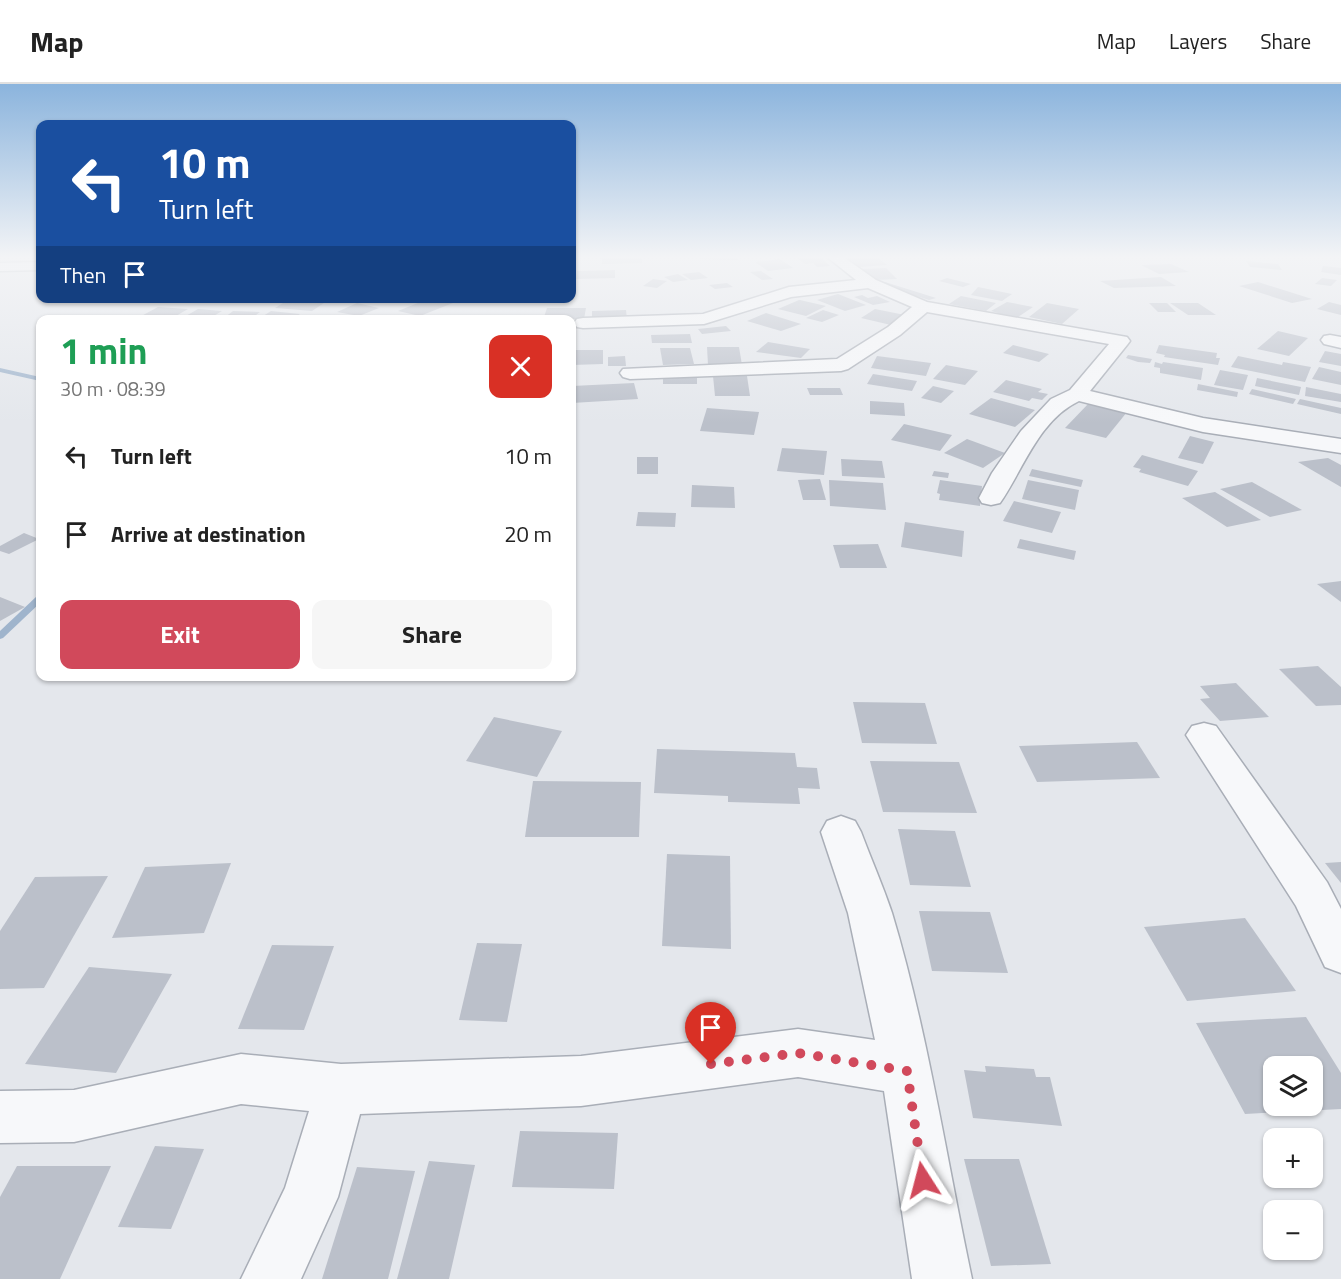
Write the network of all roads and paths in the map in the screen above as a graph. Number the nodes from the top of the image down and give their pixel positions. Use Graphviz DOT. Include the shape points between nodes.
graph roads {
  1 [pos="727,312"];
  2 [pos="916,312"];
  3 [pos="955,312"];
  4 [pos="583,323"];
  5 [pos="630,374"];
  6 [pos="1077,394"];
  7 [pos="1341,446"];
  8 [pos="991,498"];
  9 [pos="1204,735"];
  10 [pos="841,832"];
  11 [pos="1341,953"];
  12 [pos="907,1071"];
  13 [pos="341,1089"];
  14 [pos="0,1117"];
  15 [pos="271,1279"];
  16 [pos="942,1279"];
  1 -- 4 [label="street" via="704,319"];
  2 -- 5 [label="street" via="841,366"];
  3 -- 6 [label="street" via="1121,342"];
  6 -- 7 [label="street" via="1203,425"];
  6 -- 8 [label="street" via="1058,403 1029,436"];
  9 -- 11 [label="street" via="1312,896"];
  10 -- 12 [label="street" via="870,912"];
  12 -- 13 [label="street" via="798,1053 581,1081"];
  12 -- 16 [label="street"];
  13 -- 14 [label="street" via="241,1079 74,1116"];
  13 -- 15 [label="street" via="310,1197"];
}
